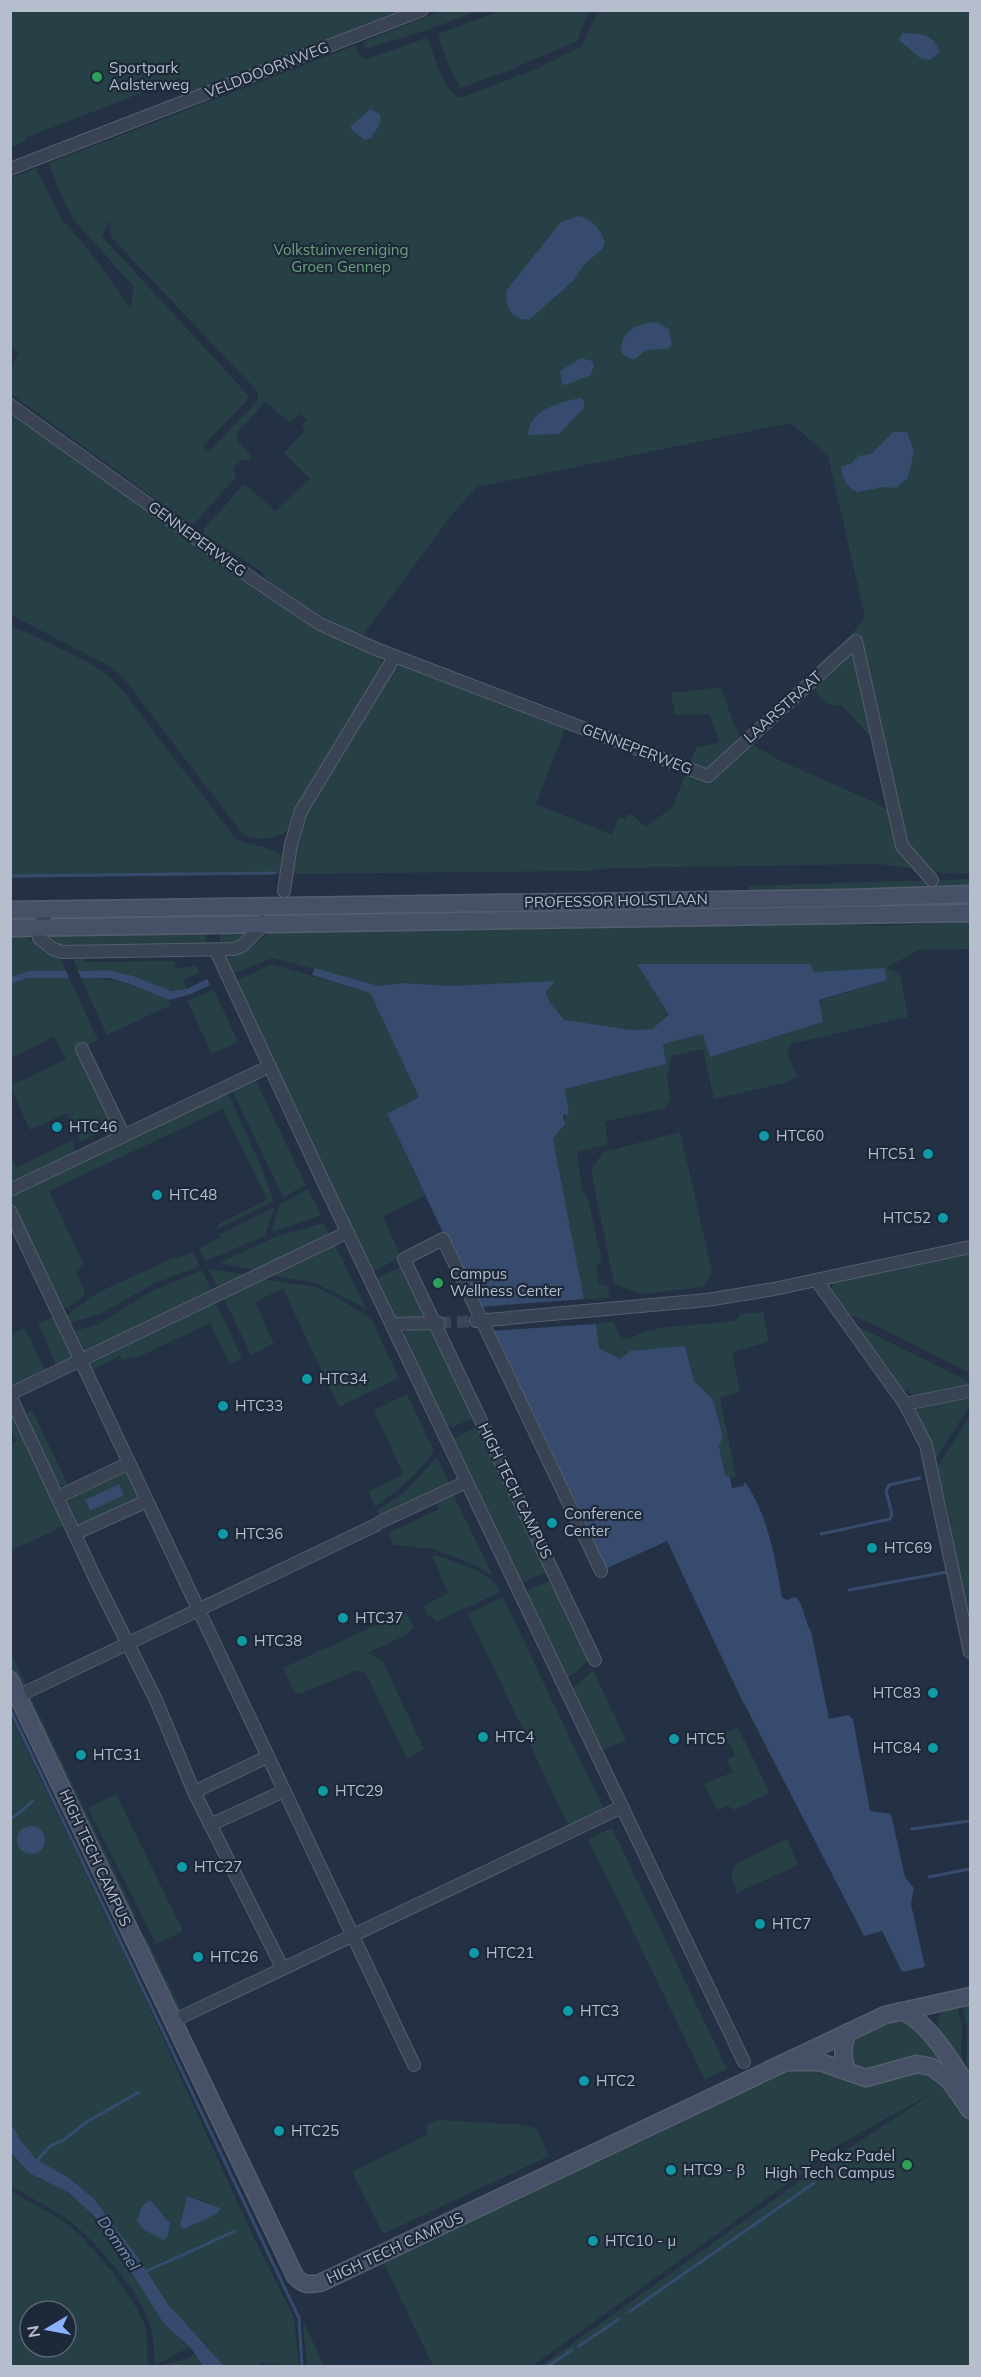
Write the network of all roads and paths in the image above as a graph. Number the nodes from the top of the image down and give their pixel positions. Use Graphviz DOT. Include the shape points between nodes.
graph roads {
  1 [pos="422,10"];
  2 [pos="10,169"];
  3 [pos="10,405"];
  4 [pos="394,656"];
  5 [pos="710,773"];
  6 [pos="932,880"];
  7 [pos="284,891"];
  8 [pos="970,894"];
  9 [pos="261,906"];
  10 [pos="50,909"];
  11 [pos="10,910"];
  12 [pos="970,913"];
  13 [pos="264,924"];
  14 [pos="37,927"];
  15 [pos="10,928"];
  16 [pos="216,951"];
  17 [pos="82,1049"];
  18 [pos="270,1066"];
  19 [pos="124,1136"];
  20 [pos="10,1190"];
  21 [pos="10,1211"];
  22 [pos="348,1232"];
  23 [pos="970,1247"];
  24 [pos="817,1281"];
  25 [pos="478,1321"];
  26 [pos="436,1323"];
  27 [pos="392,1324"];
  28 [pos="81,1359"];
  29 [pos="970,1391"];
  30 [pos="10,1395"];
  31 [pos="905,1404"];
  32 [pos="129,1463"];
  33 [pos="466,1482"];
  34 [pos="58,1497"];
  35 [pos="147,1501"];
  36 [pos="74,1533"];
  37 [pos="601,1571"];
  38 [pos="198,1610"];
  39 [pos="129,1643"];
  40 [pos="970,1652"];
  41 [pos="595,1660"];
  42 [pos="10,1680"];
  43 [pos="18,1696"];
  44 [pos="267,1757"];
  45 [pos="284,1791"];
  46 [pos="194,1792"];
  47 [pos="622,1807"];
  48 [pos="210,1825"];
  49 [pos="353,1935"];
  50 [pos="283,1969"];
  51 [pos="970,1996"];
  52 [pos="947,2001"];
  53 [pos="901,2011"];
  54 [pos="173,2021"];
  55 [pos="848,2032"];
  56 [pos="943,2050"];
  57 [pos="786,2062"];
  58 [pos="414,2064"];
  59 [pos="747,2069"];
  60 [pos="847,2071"];
  61 [pos="970,2090"];
  62 [pos="970,2110"];
  1 -- 2 [label="street, VELDDOORNWEG"];
  3 -- 4 [label="street, GENNEPERWEG" via="320,624"];
  4 -- 5 [label="street, GENNEPERWEG" via="708,776"];
  4 -- 7 [label="street" via="301,811"];
  5 -- 6 [label="street, LAARSTRAAT" via="856,641 902,846"];
  8 -- 9 [label="main road, PROFESSOR HOLSTLAAN"];
  9 -- 10 [label="main road, PROFESSOR HOLSTLAAN"];
  9 -- 13 [label="street"];
  10 -- 11 [label="main road, PROFESSOR HOLSTLAAN"];
  10 -- 14 [label="street"];
  12 -- 13 [label="main road, PROFESSOR HOLSTLAAN"];
  13 -- 14 [label="main road, PROFESSOR HOLSTLAAN"];
  13 -- 16 [label="street" via="242,946"];
  14 -- 15 [label="main road, PROFESSOR HOLSTLAAN"];
  14 -- 16 [label="street" via="39,938 62,952"];
  16 -- 18 [label="street"];
  17 -- 19 [label="street"];
  18 -- 19 [label="street"];
  18 -- 22 [label="street"];
  19 -- 20 [label="street"];
  21 -- 28 [label="street"];
  22 -- 27 [label="street"];
  22 -- 28 [label="street"];
  23 -- 24 [label="street"];
  24 -- 25 [label="street" via="707,1300"];
  24 -- 31 [label="street"];
  25 -- 26 [label="street, HIGH TECH CAMPUS" via="443,1239 404,1259"];
  25 -- 37 [label="street, HIGH TECH CAMPUS"];
  26 -- 27 [label="street"];
  26 -- 41 [label="street, HIGH TECH CAMPUS"];
  27 -- 33 [label="street"];
  28 -- 30 [label="street"];
  28 -- 32 [label="street"];
  29 -- 31 [label="street"];
  30 -- 34 [label="street"];
  31 -- 40 [label="street" via="926,1445"];
  32 -- 34 [label="street"];
  32 -- 35 [label="street"];
  33 -- 38 [label="street"];
  33 -- 47 [label="street"];
  34 -- 36 [label="street"];
  35 -- 36 [label="street"];
  35 -- 38 [label="street"];
  36 -- 39 [label="street"];
  38 -- 39 [label="street"];
  38 -- 44 [label="street"];
  39 -- 43 [label="street"];
  39 -- 46 [label="street"];
  42 -- 43 [label="main road, HIGH TECH CAMPUS"];
  43 -- 54 [label="main road, HIGH TECH CAMPUS"];
  44 -- 45 [label="street"];
  44 -- 46 [label="street"];
  45 -- 48 [label="street"];
  45 -- 49 [label="street"];
  46 -- 48 [label="street"];
  47 -- 49 [label="street"];
  47 -- 59 [label="street"];
  48 -- 50 [label="street"];
  49 -- 50 [label="street"];
  49 -- 58 [label="street"];
  50 -- 54 [label="street"];
  51 -- 52 [label="main road, HIGH TECH CAMPUS"];
  52 -- 53 [label="main road, HIGH TECH CAMPUS"];
  52 -- 56 [label="main road" via="935,2012 933,2022"];
  53 -- 55 [label="main road, HIGH TECH CAMPUS"];
  53 -- 56 [label="main road" via="913,2016"];
  54 -- 59 [label="main road, HIGH TECH CAMPUS" via="295,2276 308,2285 328,2279"];
  55 -- 57 [label="main road, HIGH TECH CAMPUS"];
  55 -- 60 [label="main road" via="843,2044"];
  56 -- 61 [label="main road"];
  57 -- 59 [label="main road, HIGH TECH CAMPUS"];
  57 -- 60 [label="main road, HIGH TECH CAMPUS" via="820,2062"];
  60 -- 62 [label="main road, HIGH TECH CAMPUS" via="866,2078 917,2064 932,2067 949,2080"];
}
